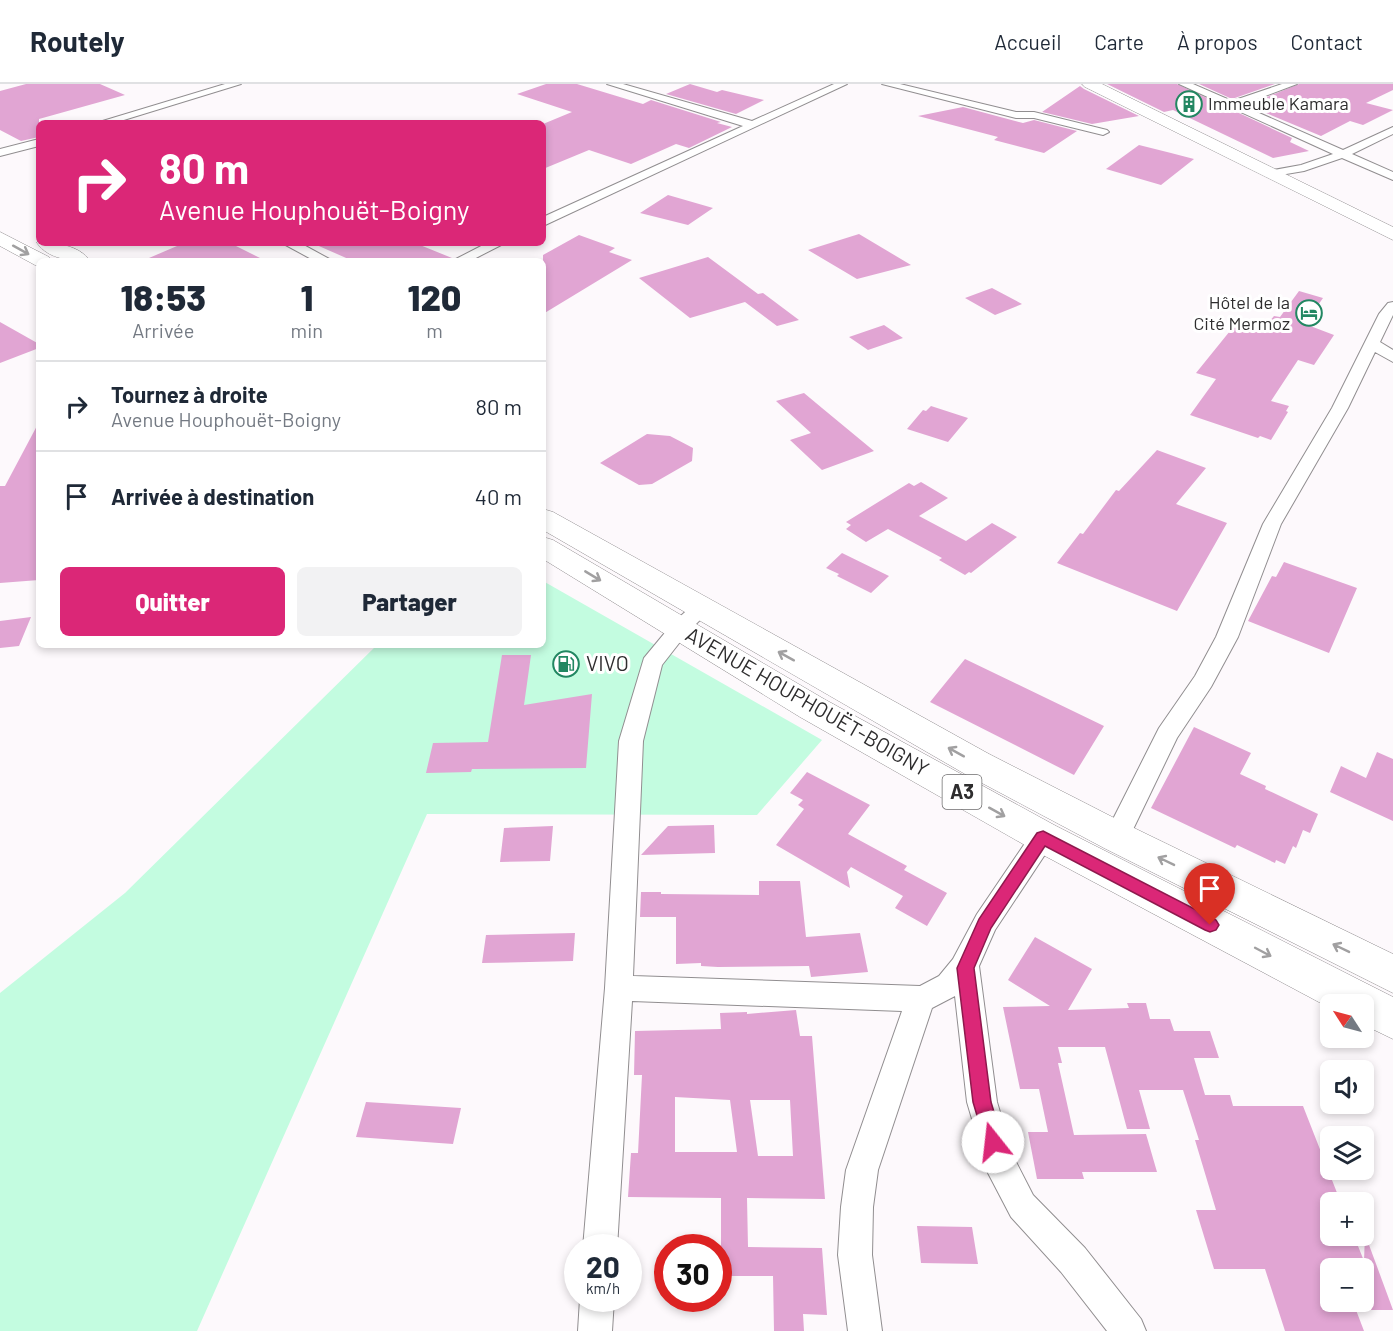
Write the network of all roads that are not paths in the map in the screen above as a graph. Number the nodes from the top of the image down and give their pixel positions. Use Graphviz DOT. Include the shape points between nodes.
graph roads {
  1 [pos="236,84"];
  2 [pos="612,84"];
  3 [pos="649,84"];
  4 [pos="842,84"];
  5 [pos="887,84"];
  6 [pos="1090,84"];
  7 [pos="1184,84"];
  8 [pos="1292,84"];
  9 [pos="635,90"];
  10 [pos="1231,105"];
  11 [pos="1023,115"];
  12 [pos="112,120"];
  13 [pos="1008,124"];
  14 [pos="753,125"];
  15 [pos="1393,130"];
  16 [pos="1103,132"];
  17 [pos="36,143"];
  18 [pos="0,153"];
  19 [pos="1344,154"];
  20 [pos="1272,174"];
  21 [pos="1393,176"];
  22 [pos="546,221"];
  23 [pos="4,230"];
  24 [pos="1393,234"];
  25 [pos="36,238"];
  26 [pos="53,246"];
  27 [pos="296,246"];
  28 [pos="492,246"];
  29 [pos="38,258"];
  30 [pos="75,258"];
  31 [pos="320,258"];
  32 [pos="466,258"];
  33 [pos="1393,306"];
  34 [pos="1372,343"];
  35 [pos="1393,357"];
  36 [pos="546,520"];
  37 [pos="546,547"];
  38 [pos="691,618"];
  39 [pos="1043,837"];
  40 [pos="1117,837"];
  41 [pos="966,968"];
  42 [pos="1393,974"];
  43 [pos="619,988"];
  44 [pos="921,999"];
  45 [pos="1393,1019"];
  46 [pos="601,1234"];
  47 [pos="596,1312"];
  48 [pos="595,1331"];
  49 [pos="865,1331"];
  50 [pos="1129,1331"];
  1 -- 12 [label="street"];
  2 -- 9 [label="street"];
  3 -- 9 [label="street"];
  4 -- 14 [label="street"];
  5 -- 11 [label="street"];
  6 -- 20 [label="main road"];
  7 -- 10 [label="street"];
  8 -- 10 [label="street"];
  9 -- 14 [label="street"];
  10 -- 19 [label="street"];
  11 -- 13 [label="street"];
  11 -- 16 [label="street"];
  14 -- 22 [label="street"];
  15 -- 19 [label="street"];
  17 -- 18 [label="street"];
  19 -- 20 [label="street"];
  19 -- 21 [label="street"];
  20 -- 24 [label="main road"];
  23 -- 25 [label="main road"];
  23 -- 29 [label="main road, one-way"];
  26 -- 30 [label="main road"];
  27 -- 31 [label="street"];
  28 -- 32 [label="street"];
  33 -- 34 [label="street"];
  34 -- 35 [label="street"];
  34 -- 40 [label="street" via="1340,408 1272,524 1227,637 1167,734"];
  36 -- 38 [label="main road, AVENUE HOUPHOUËT-BOIGNY / A3"];
  37 -- 38 [label="main road, AVENUE HOUPHOUËT-BOIGNY / A3, one-way"];
  38 -- 39 [label="main road, AVENUE HOUPHOUËT-BOIGNY / A3, one-way" via="812,708"];
  40 -- 38 [label="main road, AVENUE HOUPHOUËT-BOIGNY / A3, one-way"];
  38 -- 43 [label="street" via="652,663 631,741"];
  39 -- 41 [label="street" via="985,924"];
  39 -- 45 [label="main road, AVENUE HOUPHOUËT-BOIGNY / A3, one-way"];
  42 -- 40 [label="main road, AVENUE HOUPHOUËT-BOIGNY / A3, one-way"];
  41 -- 44 [label="street" via="940,992"];
  41 -- 50 [label="street" via="982,1102 999,1162 1022,1206 1073,1260"];
  43 -- 44 [label="street"];
  43 -- 46 [label="street"];
  44 -- 49 [label="street" via="862,1170 855,1255"];
  47 -- 48 [label="street"];
}
